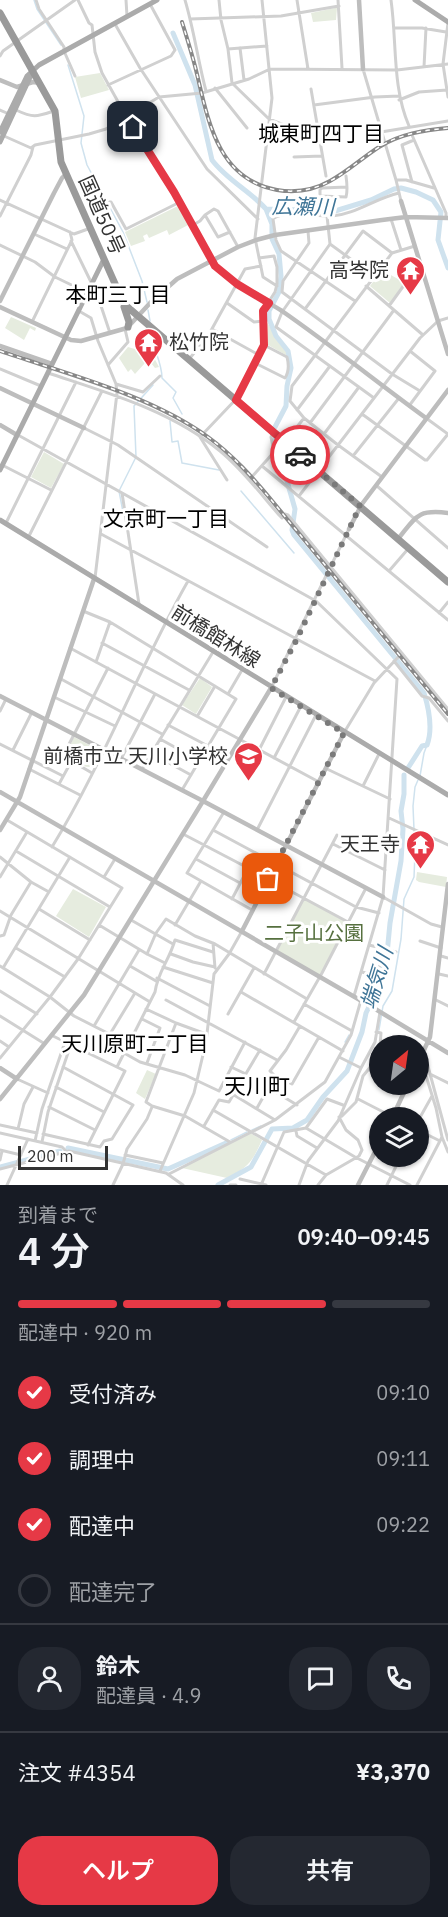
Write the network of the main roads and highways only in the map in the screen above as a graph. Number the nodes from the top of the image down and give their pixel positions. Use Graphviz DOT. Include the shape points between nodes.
graph roads {
  1 [pos="415,0"];
  2 [pos="154,1"];
  3 [pos="0,13"];
  4 [pos="448,23"];
  5 [pos="28,60"];
  6 [pos="34,70"];
  7 [pos="21,87"];
  8 [pos="1,132"];
  9 [pos="0,142"];
  10 [pos="104,259"];
  11 [pos="124,304"];
  12 [pos="127,328"];
  13 [pos="1,467"];
  14 [pos="0,520"];
  15 [pos="448,582"];
  16 [pos="448,795"];
  1 -- 4 [label="main road"];
  2 -- 6 [label="main road"];
  3 -- 5 [label="highway, 国道50号"];
  5 -- 6 [label="highway, 国道50号"];
  5 -- 7 [label="main road"];
  6 -- 7 [label="main road"];
  6 -- 10 [label="highway, 国道50号" via="55,111 66,174"];
  7 -- 8 [label="main road"];
  7 -- 8 [label="main road" via="16,110"];
  8 -- 9 [label="main road"];
  10 -- 11 [label="highway, 国道50号"];
  10 -- 13 [label="main road"];
  11 -- 12 [label="highway"];
  11 -- 15 [label="highway, 国道50号"];
  14 -- 16 [label="main road, 前橋館林線"];
}
